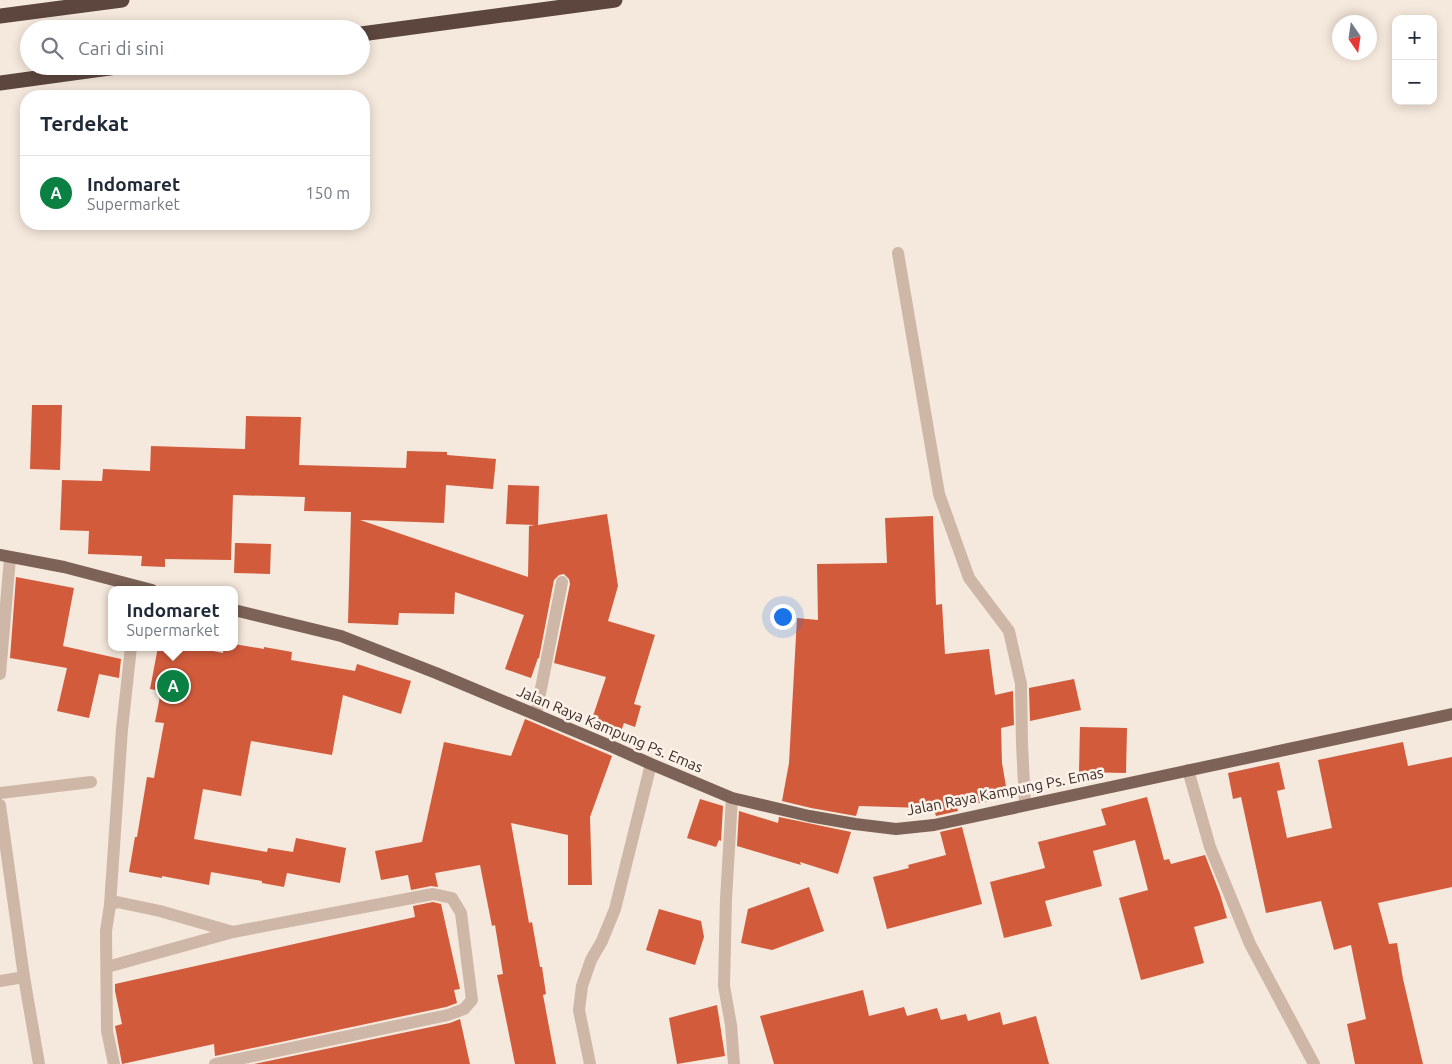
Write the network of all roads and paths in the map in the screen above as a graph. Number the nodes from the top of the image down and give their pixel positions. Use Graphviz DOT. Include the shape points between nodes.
graph roads {
  1 [pos="122,0"];
  2 [pos="615,0"];
  3 [pos="0,16"];
  4 [pos="370,33"];
  5 [pos="58,75"];
  6 [pos="0,83"];
  7 [pos="898,253"];
  8 [pos="5,557"];
  9 [pos="562,582"];
  10 [pos="131,586"];
  11 [pos="238,611"];
  12 [pos="131,651"];
  13 [pos="0,674"];
  14 [pos="536,714"];
  15 [pos="1452,714"];
  16 [pos="651,764"];
  17 [pos="1188,770"];
  18 [pos="91,782"];
  19 [pos="0,793"];
  20 [pos="732,798"];
  21 [pos="1025,804"];
  22 [pos="0,805"];
  23 [pos="4,865"];
  24 [pos="110,904"];
  25 [pos="233,932"];
  26 [pos="106,967"];
  27 [pos="24,977"];
  28 [pos="0,981"];
  29 [pos="38,1064"];
  30 [pos="114,1064"];
  31 [pos="215,1064"];
  32 [pos="590,1064"];
  33 [pos="734,1064"];
  34 [pos="1314,1064"];
  1 -- 3 [label="highway"];
  2 -- 4 [label="highway"];
  5 -- 6 [label="highway"];
  7 -- 21 [label="street" via="939,494 969,578 1009,632 1021,684"];
  8 -- 10 [label="main road" via="64,567"];
  8 -- 13 [label="street"];
  9 -- 14 [label="street"];
  11 -- 14 [label="main road, Jalan Raya Kampung Ps. Emas" via="341,636"];
  12 -- 24 [label="street"];
  14 -- 16 [label="main road, Jalan Raya Kampung Ps. Emas"];
  15 -- 17 [label="main road, Jalan Raya Kampung Ps. Emas"];
  16 -- 20 [label="main road, Jalan Raya Kampung Ps. Emas"];
  16 -- 32 [label="street" via="615,909 582,986 579,1010"];
  17 -- 21 [label="main road, Jalan Raya Kampung Ps. Emas"];
  17 -- 34 [label="street" via="1210,846 1250,944"];
  18 -- 19 [label="street"];
  20 -- 21 [label="main road, Jalan Raya Kampung Ps. Emas" via="809,816 896,829 934,825"];
  20 -- 33 [label="street" via="724,986"];
  22 -- 23 [label="street"];
  23 -- 27 [label="street"];
  24 -- 25 [label="street" via="118,902 160,911"];
  24 -- 26 [label="street"];
  25 -- 26 [label="street"];
  25 -- 31 [label="street" via="433,894 452,898 461,913 472,1000 464,1009 448,1015"];
  26 -- 30 [label="street" via="107,1031"];
  27 -- 28 [label="street"];
  27 -- 29 [label="street"];
}
